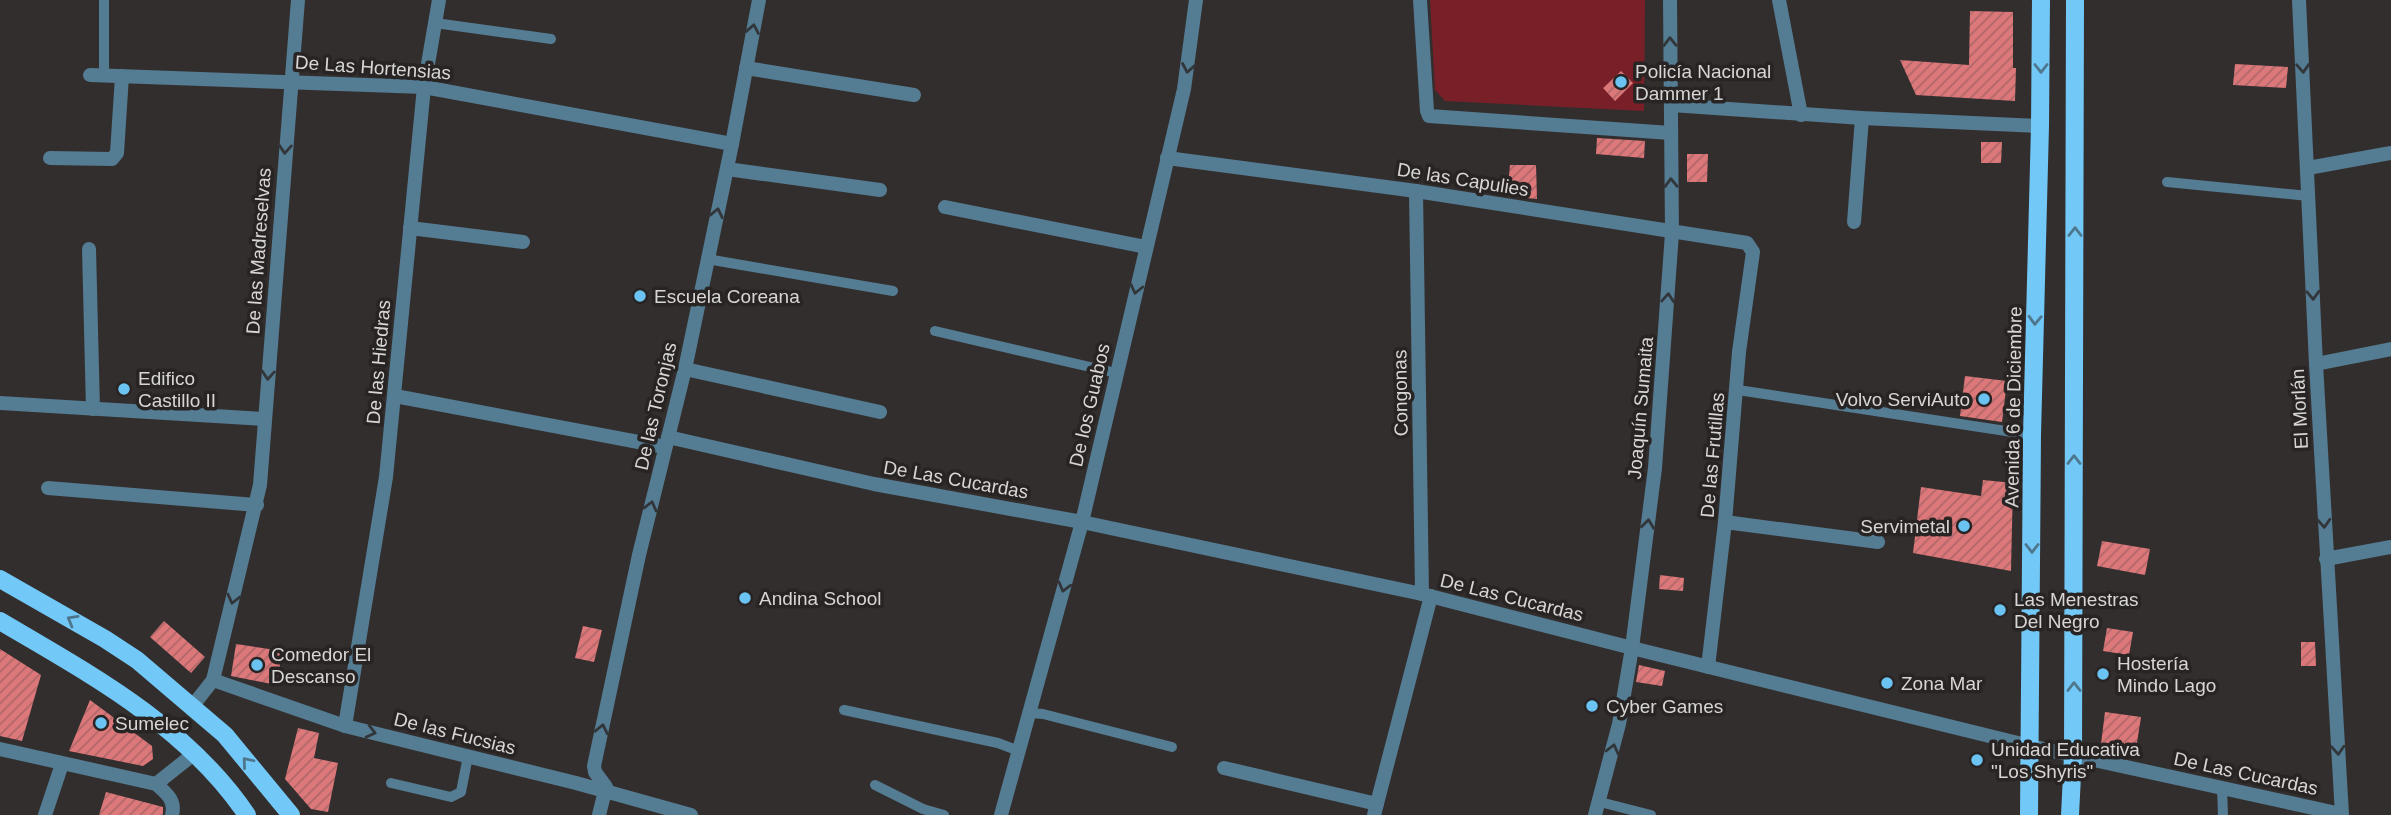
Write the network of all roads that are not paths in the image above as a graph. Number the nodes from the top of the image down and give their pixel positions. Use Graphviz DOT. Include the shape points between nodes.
graph roads {
  1 [pos="104,0"];
  2 [pos="298,0"];
  3 [pos="439,0"];
  4 [pos="759,0"];
  5 [pos="1196,0"];
  6 [pos="1420,0"];
  7 [pos="1670,0"];
  8 [pos="1779,0"];
  9 [pos="2041,0"];
  10 [pos="2075,0"];
  11 [pos="2300,0"];
  12 [pos="435,23"];
  13 [pos="551,39"];
  14 [pos="746,68"];
  15 [pos="97,75"];
  16 [pos="122,76"];
  17 [pos="290,80"];
  18 [pos="424,86"];
  19 [pos="914,95"];
  20 [pos="1671,105"];
  21 [pos="1801,115"];
  22 [pos="1862,118"];
  23 [pos="2040,126"];
  24 [pos="1671,133"];
  25 [pos="732,144"];
  26 [pos="2391,153"];
  27 [pos="50,158"];
  28 [pos="1167,158"];
  29 [pos="2308,168"];
  30 [pos="726,169"];
  31 [pos="2167,182"];
  32 [pos="880,190"];
  33 [pos="1416,191"];
  34 [pos="2309,196"];
  35 [pos="945,207"];
  36 [pos="1854,222"];
  37 [pos="410,228"];
  38 [pos="1672,233"];
  39 [pos="523,242"];
  40 [pos="1146,247"];
  41 [pos="1751,247"];
  42 [pos="89,249"];
  43 [pos="707,259"];
  44 [pos="892,291"];
  45 [pos="935,331"];
  46 [pos="2391,349"];
  47 [pos="2316,364"];
  48 [pos="685,369"];
  49 [pos="1116,373"];
  50 [pos="1738,390"];
  51 [pos="394,396"];
  52 [pos="0,403"];
  53 [pos="93,409"];
  54 [pos="880,412"];
  55 [pos="264,419"];
  56 [pos="2032,435"];
  57 [pos="667,442"];
  58 [pos="48,488"];
  59 [pos="257,505"];
  60 [pos="1082,522"];
  61 [pos="1726,522"];
  62 [pos="1878,542"];
  63 [pos="2391,547"];
  64 [pos="2326,559"];
  65 [pos="0,579"];
  66 [pos="1427,595"];
  67 [pos="0,621"];
  68 [pos="1632,648"];
  69 [pos="1708,667"];
  70 [pos="213,680"];
  71 [pos="191,708"];
  72 [pos="844,710"];
  73 [pos="1029,713"];
  74 [pos="345,726"];
  75 [pos="2030,746"];
  76 [pos="1172,747"];
  77 [pos="0,749"];
  78 [pos="1019,751"];
  79 [pos="195,753"];
  80 [pos="468,756"];
  81 [pos="2073,756"];
  82 [pos="62,764"];
  83 [pos="1224,768"];
  84 [pos="391,783"];
  85 [pos="156,784"];
  86 [pos="875,785"];
  87 [pos="2222,788"];
  88 [pos="606,792"];
  89 [pos="1598,808"];
  90 [pos="1376,809"];
  91 [pos="2342,814"];
  92 [pos="46,815"];
  93 [pos="172,815"];
  94 [pos="247,815"];
  95 [pos="291,815"];
  96 [pos="599,815"];
  97 [pos="691,815"];
  98 [pos="944,815"];
  99 [pos="1001,815"];
  100 [pos="1651,815"];
  101 [pos="2029,815"];
  102 [pos="2070,815"];
  103 [pos="2222,815"];
  1 -- 15 [label="lane"];
  2 -- 17 [label="street, De las Madreselvas"];
  3 -- 12 [label="street, De las Hiedras"];
  14 -- 4 [label="street, De las Toronjas, one-way"];
  5 -- 28 [label="street, De los Guabos, one-way" via="1184,89"];
  6 -- 24 [label="street" via="1429,116"];
  20 -- 7 [label="street, Joaquín Sumaita, one-way"];
  8 -- 21 [label="street"];
  9 -- 23 [label="main road, Avenida 6 de Diciembre, one-way"];
  81 -- 10 [label="main road, one-way"];
  11 -- 29 [label="street, El Morlán, one-way"];
  12 -- 13 [label="lane"];
  12 -- 18 [label="street, De las Hiedras"];
  14 -- 19 [label="street"];
  14 -- 25 [label="street, De las Toronjas"];
  15 -- 16 [label="street, De Las Hortensias"];
  16 -- 17 [label="street, De Las Hortensias"];
  16 -- 27 [label="street" via="117,153 112,159"];
  17 -- 18 [label="street, De Las Hortensias"];
  17 -- 55 [label="street, De las Madreselvas, one-way"];
  18 -- 25 [label="street, De Las Hortensias"];
  18 -- 37 [label="street, De las Hiedras"];
  20 -- 21 [label="street"];
  20 -- 24 [label="street, Joaquín Sumaita"];
  21 -- 22 [label="street"];
  22 -- 23 [label="street"];
  22 -- 36 [label="street"];
  23 -- 56 [label="main road, Avenida 6 de Diciembre, one-way"];
  38 -- 24 [label="street, Joaquín Sumaita, one-way"];
  25 -- 30 [label="street, De las Toronjas"];
  26 -- 29 [label="street"];
  28 -- 33 [label="street, De las Capulies"];
  28 -- 40 [label="street, De los Guabos"];
  29 -- 34 [label="street, El Morlán"];
  30 -- 32 [label="street"];
  43 -- 30 [label="street, De las Toronjas, one-way"];
  31 -- 34 [label="lane"];
  33 -- 38 [label="street, De las Capulies"];
  33 -- 66 [label="street, Congonas"];
  34 -- 47 [label="street, El Morlán, one-way"];
  35 -- 40 [label="street"];
  37 -- 39 [label="street"];
  37 -- 51 [label="street, De las Hiedras"];
  38 -- 41 [label="street, De las Capulies"];
  68 -- 38 [label="street, Joaquín Sumaita, one-way" via="1655,468"];
  40 -- 49 [label="street, De los Guabos, one-way"];
  41 -- 50 [label="street, De las Frutillas"];
  42 -- 53 [label="street"];
  43 -- 44 [label="lane"];
  43 -- 48 [label="street, De las Toronjas"];
  45 -- 49 [label="lane"];
  46 -- 47 [label="street"];
  47 -- 64 [label="street, El Morlán, one-way"];
  48 -- 54 [label="street"];
  48 -- 57 [label="street, De las Toronjas"];
  49 -- 60 [label="street, De los Guabos"];
  50 -- 56 [label="lane"];
  50 -- 61 [label="street, De las Frutillas"];
  51 -- 57 [label="street, De Las Cucardas"];
  51 -- 74 [label="street, De las Hiedras" via="386,477"];
  52 -- 53 [label="street"];
  53 -- 55 [label="street"];
  55 -- 59 [label="street, De las Madreselvas"];
  56 -- 75 [label="main road, Avenida 6 de Diciembre, one-way"];
  57 -- 60 [label="street, De Las Cucardas"];
  88 -- 57 [label="street, De las Toronjas, one-way" via="594,766"];
  58 -- 59 [label="street"];
  59 -- 70 [label="street, De las Madreselvas, one-way"];
  60 -- 66 [label="street, De Las Cucardas"];
  60 -- 73 [label="street, De los Guabos, one-way"];
  61 -- 62 [label="street"];
  61 -- 69 [label="street, De las Frutillas"];
  63 -- 64 [label="street"];
  64 -- 91 [label="street, El Morlán, one-way"];
  71 -- 65 [label="main road, one-way" via="137,660"];
  66 -- 68 [label="street, De Las Cucardas"];
  66 -- 90 [label="street, Congonas"];
  67 -- 79 [label="main road" via="116,690"];
  68 -- 69 [label="street, De Las Cucardas"];
  89 -- 68 [label="street, Joaquín Sumaita, one-way"];
  69 -- 75 [label="street, De Las Cucardas"];
  70 -- 71 [label="street"];
  70 -- 74 [label="street, De las Fucsias"];
  95 -- 71 [label="main road, one-way" via="225,735"];
  72 -- 78 [label="lane"];
  73 -- 76 [label="lane"];
  73 -- 78 [label="street, De los Guabos"];
  74 -- 80 [label="street, De las Fucsias, one-way"];
  75 -- 81 [label="street, De Las Cucardas"];
  75 -- 101 [label="main road, Avenida 6 de Diciembre"];
  77 -- 82 [label="street"];
  78 -- 99 [label="street, De los Guabos"];
  79 -- 85 [label="street"];
  79 -- 94 [label="main road"];
  80 -- 84 [label="lane" via="457,796"];
  80 -- 88 [label="street, De las Fucsias"];
  81 -- 87 [label="street, De Las Cucardas"];
  81 -- 102 [label="main road"];
  82 -- 85 [label="street"];
  82 -- 92 [label="street"];
  83 -- 90 [label="street"];
  85 -- 93 [label="street" via="170,796"];
  86 -- 98 [label="lane"];
  87 -- 91 [label="street, De Las Cucardas"];
  87 -- 103 [label="lane"];
  88 -- 96 [label="street"];
  88 -- 97 [label="street, De las Fucsias"];
  89 -- 100 [label="lane"];
}
